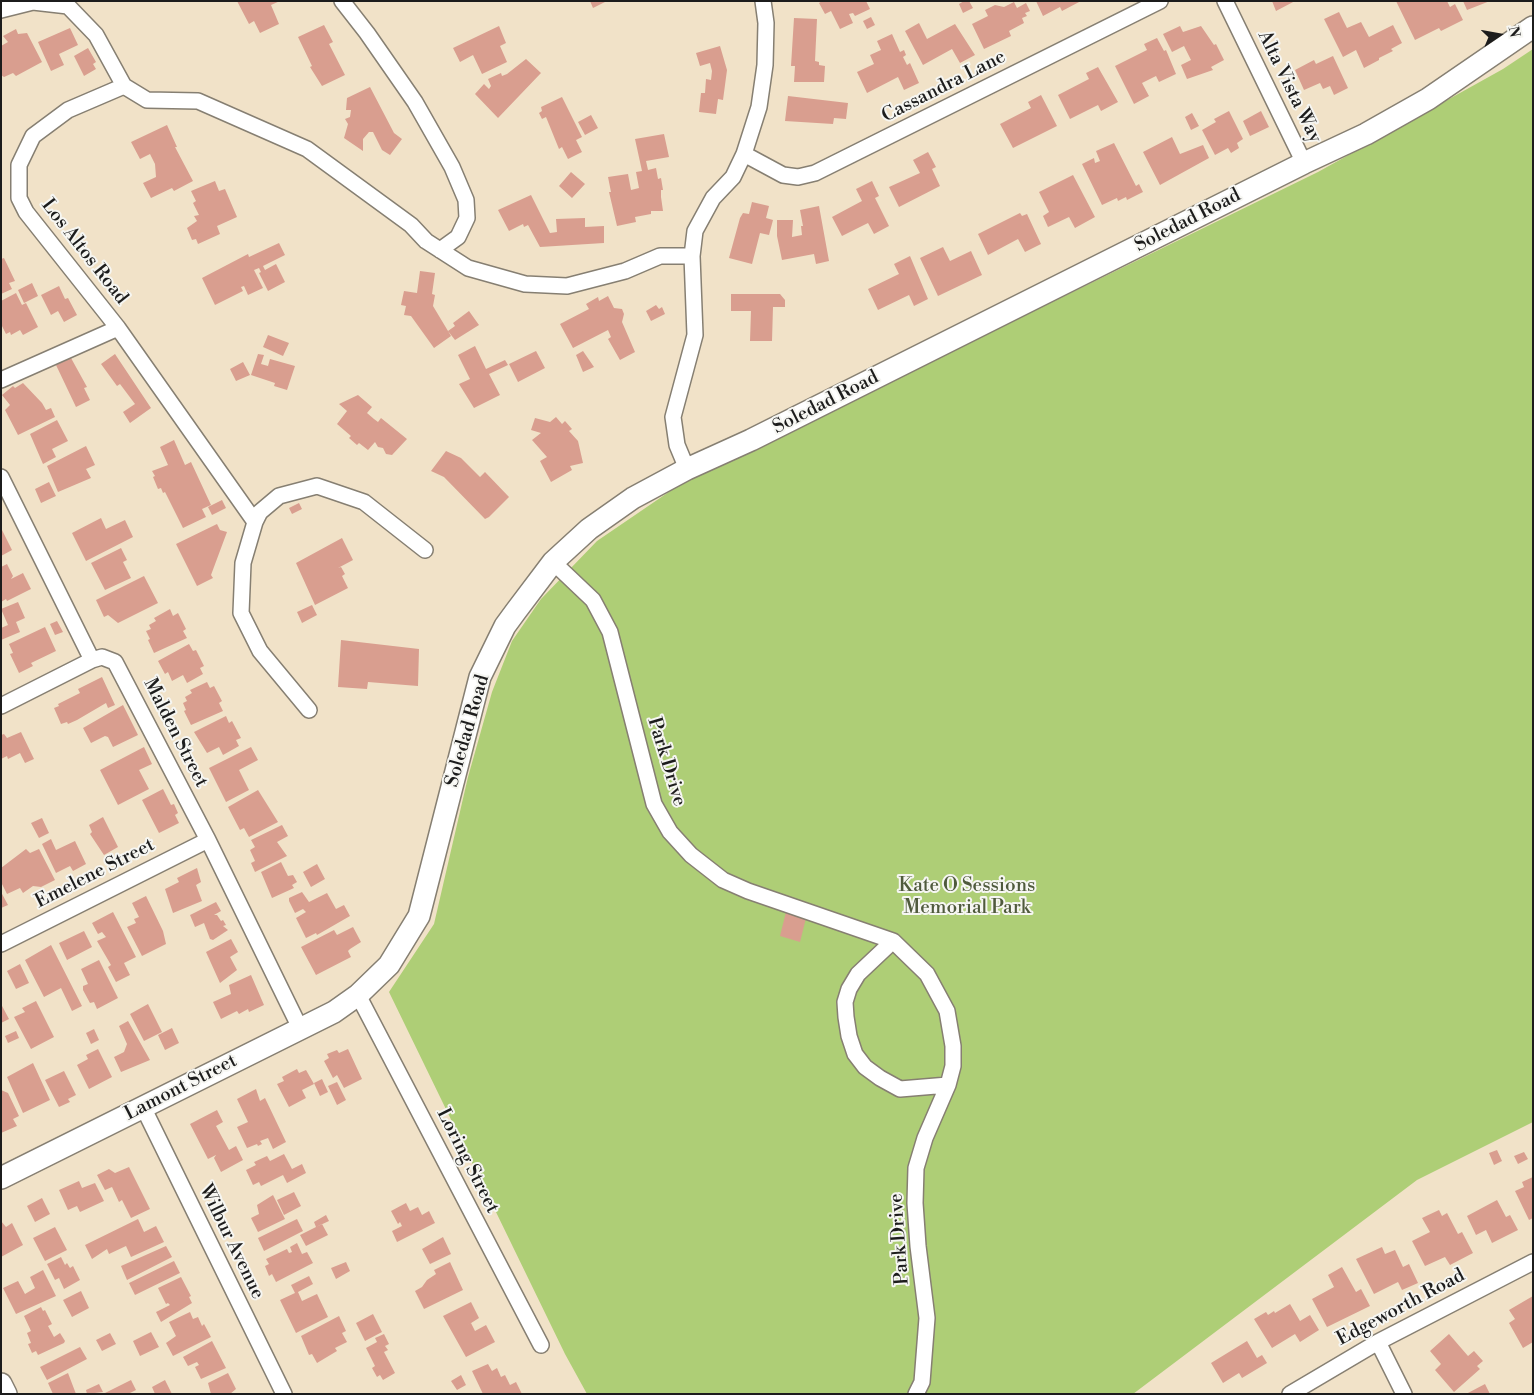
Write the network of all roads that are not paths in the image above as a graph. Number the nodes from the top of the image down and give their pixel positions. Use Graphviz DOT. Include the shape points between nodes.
graph roads {
  1 [pos="342,1"];
  2 [pos="763,1"];
  3 [pos="1160,1"];
  4 [pos="1225,1"];
  5 [pos="1,10"];
  6 [pos="1533,27"];
  7 [pos="124,86"];
  8 [pos="744,154"];
  9 [pos="1304,163"];
  10 [pos="440,250"];
  11 [pos="692,256"];
  12 [pos="118,328"];
  13 [pos="1,380"];
  14 [pos="687,469"];
  15 [pos="1,477"];
  16 [pos="255,522"];
  17 [pos="425,550"];
  18 [pos="554,562"];
  19 [pos="92,660"];
  20 [pos="1,706"];
  21 [pos="309,710"];
  22 [pos="208,840"];
  23 [pos="893,941"];
  24 [pos="1,944"];
  25 [pos="358,995"];
  26 [pos="300,1028"];
  27 [pos="948,1085"];
  28 [pos="142,1107"];
  29 [pos="1,1178"];
  30 [pos="1533,1262"];
  31 [pos="1378,1342"];
  32 [pos="541,1345"];
  33 [pos="1,1384"];
  34 [pos="6,1394"];
  35 [pos="284,1394"];
  36 [pos="916,1394"];
  37 [pos="1290,1394"];
  38 [pos="1404,1394"];
  1 -- 10 [label="street" via="415,102 452,167 466,200 467,218 458,238"];
  2 -- 8 [label="street" via="765,65 759,107"];
  3 -- 8 [label="street, Cassandra Lane" via="815,173 798,177 783,175"];
  4 -- 9 [label="street, Alta Vista Way"];
  5 -- 7 [label="street" via="33,2 68,6 96,34"];
  6 -- 9 [label="street, Soledad Road" via="1428,99 1366,134"];
  7 -- 10 [label="street" via="147,100 198,101 307,149"];
  7 -- 12 [label="street, Los Altos Road" via="68,110 32,136 19,164 19,198 26,212"];
  8 -- 11 [label="street" via="733,177 713,198 695,231"];
  9 -- 14 [label="street, Soledad Road" via="752,440"];
  10 -- 11 [label="street" via="468,268 525,284 567,286 625,271 660,256"];
  11 -- 14 [label="street" via="695,335 673,417 677,445"];
  12 -- 13 [label="street"];
  12 -- 16 [label="street, Los Altos Road"];
  14 -- 18 [label="street, Soledad Road" via="633,498 589,529"];
  15 -- 19 [label="street"];
  16 -- 17 [label="street" via="260,512 279,496 317,486 364,502"];
  16 -- 21 [label="street" via="243,563 241,613 260,651"];
  18 -- 23 [label="street, Park Drive" via="593,600 606,624 654,804 670,832 691,855 723,880"];
  18 -- 25 [label="street, Soledad Road" via="506,626 480,677 418,916 389,965"];
  19 -- 20 [label="street"];
  19 -- 22 [label="street, Malden Street" via="102,658 115,662"];
  22 -- 24 [label="street, Emelene Street"];
  22 -- 26 [label="street, Malden Street"];
  23 -- 27 [label="street, Park Drive" via="927,974 947,1011 954,1046"];
  23 -- 27 [label="street" via="858,974 849,989 845,1002 846,1017 855,1054 872,1072 900,1089"];
  25 -- 26 [label="street, Lamont Street" via="334,1012"];
  25 -- 32 [label="street, Loring Street"];
  26 -- 28 [label="street, Lamont Street"];
  27 -- 36 [label="street, Park Drive" via="916,1168 918,1246 927,1318 922,1382"];
  28 -- 29 [label="street, Lamont Street"];
  28 -- 35 [label="street, Wilbur Avenue"];
  30 -- 31 [label="street, Edgeworth Road"];
  31 -- 37 [label="street, Edgeworth Road"];
  31 -- 38 [label="street"];
  33 -- 34 [label="street"];
}
